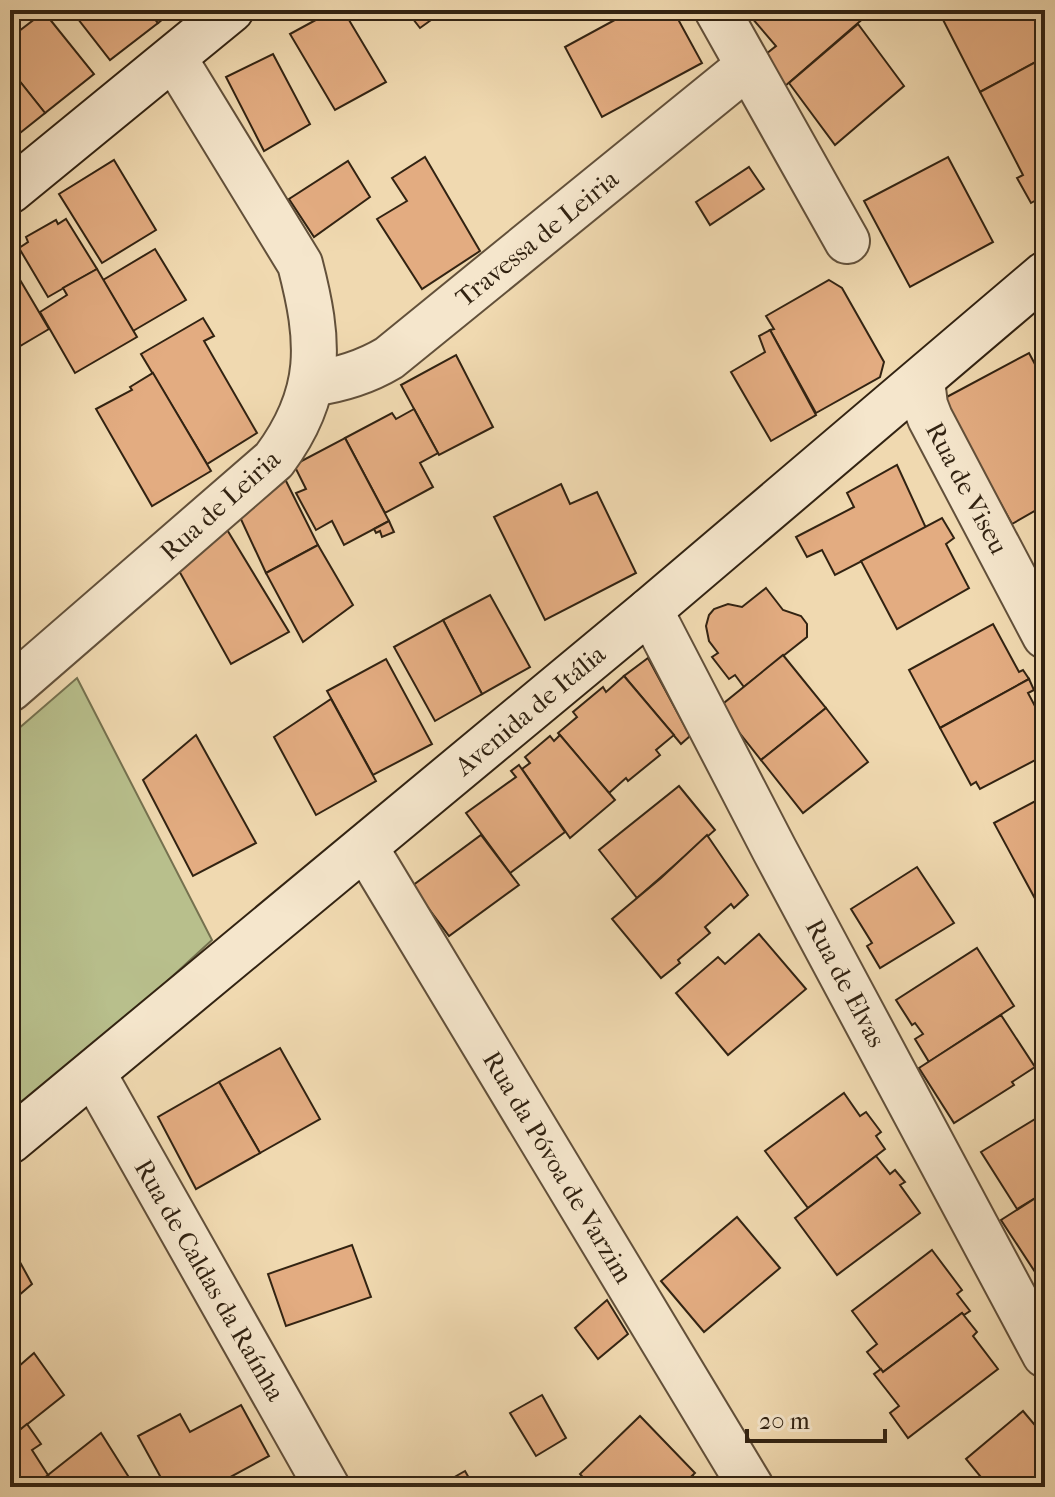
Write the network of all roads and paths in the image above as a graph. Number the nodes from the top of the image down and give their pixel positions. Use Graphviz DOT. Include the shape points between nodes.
graph roads {
  1 [pos="231,10"];
  2 [pos="717,10"];
  3 [pos="174,58"];
  4 [pos="748,66"];
  5 [pos="10,191"];
  6 [pos="847,241"];
  7 [pos="1045,274"];
  8 [pos="922,380"];
  9 [pos="311,384"];
  10 [pos="650,610"];
  11 [pos="1045,636"];
  12 [pos="10,689"];
  13 [pos="365,847"];
  14 [pos="93,1073"];
  15 [pos="10,1141"];
  16 [pos="1045,1355"];
  17 [pos="327,1487"];
  18 [pos="751,1487"];
  1 -- 3 [label="street"];
  2 -- 4 [label="street"];
  3 -- 5 [label="street"];
  3 -- 9 [label="street, Rua de Leiria" via="300,264 314,330"];
  4 -- 6 [label="street"];
  4 -- 9 [label="street, Travessa de Leiria" via="389,358 359,373"];
  7 -- 8 [label="street, Avenida de Itália"];
  8 -- 10 [label="street, Avenida de Itália"];
  8 -- 11 [label="street, Rua de Viseu" via="930,418"];
  9 -- 12 [label="street, Rua de Leiria" via="296,427 274,460"];
  10 -- 13 [label="street, Avenida de Itália"];
  10 -- 16 [label="street, Rua de Elvas"];
  13 -- 14 [label="street, Avenida de Itália"];
  13 -- 18 [label="street, Rua da Póvoa de Varzim"];
  14 -- 15 [label="street, Avenida de Itália"];
  14 -- 17 [label="street, Rua de Caldas da Raínha"];
}
